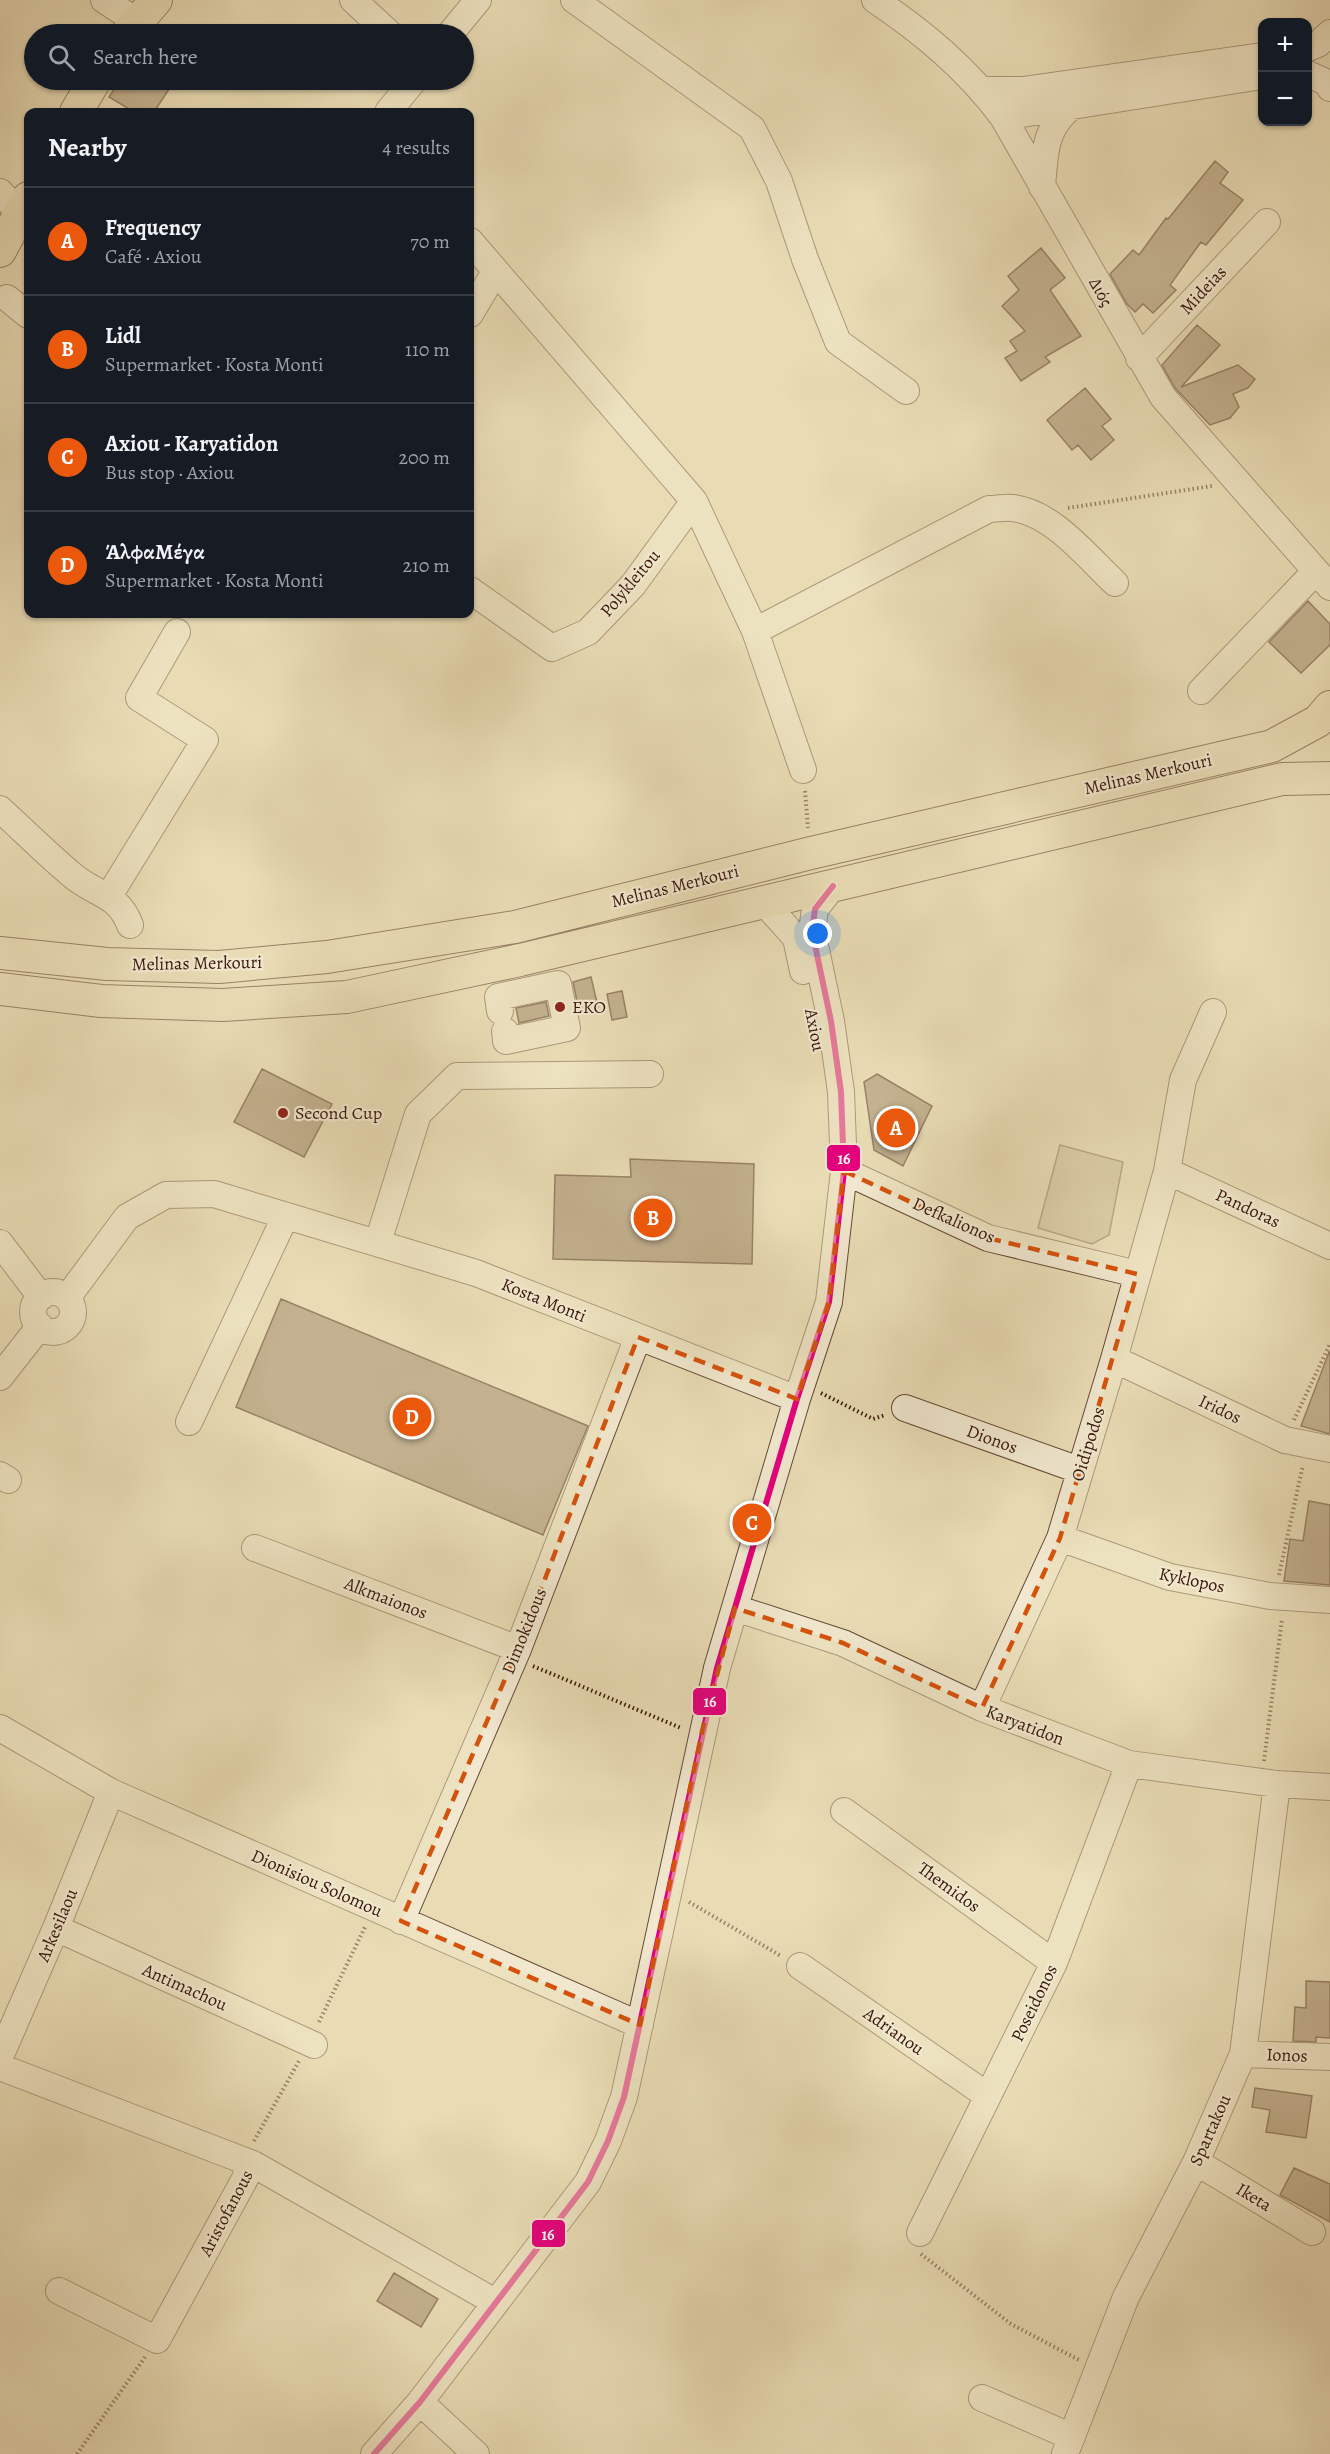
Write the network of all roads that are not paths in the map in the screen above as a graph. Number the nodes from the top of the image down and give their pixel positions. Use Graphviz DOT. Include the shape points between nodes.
graph roads {
  1 [pos="104,0"];
  2 [pos="353,0"];
  3 [pos="478,0"];
  4 [pos="574,0"];
  5 [pos="875,0"];
  6 [pos="140,18"];
  7 [pos="379,24"];
  8 [pos="458,24"];
  9 [pos="1330,33"];
  10 [pos="1312,46"];
  11 [pos="1258,57"];
  12 [pos="1312,76"];
  13 [pos="1258,77"];
  14 [pos="1330,88"];
  15 [pos="90,90"];
  16 [pos="406,90"];
  17 [pos="983,90"];
  18 [pos="1072,106"];
  19 [pos="78,108"];
  20 [pos="391,108"];
  21 [pos="1003,117"];
  22 [pos="1042,187"];
  23 [pos="16,201"];
  24 [pos="1267,222"];
  25 [pos="474,246"];
  26 [pos="0,251"];
  27 [pos="495,272"];
  28 [pos="7,298"];
  29 [pos="474,307"];
  30 [pos="24,312"];
  31 [pos="1139,358"];
  32 [pos="906,391"];
  33 [pos="694,501"];
  34 [pos="1322,580"];
  35 [pos="1115,583"];
  36 [pos="474,593"];
  37 [pos="755,631"];
  38 [pos="177,632"];
  39 [pos="1201,691"];
  40 [pos="1330,707"];
  41 [pos="803,770"];
  42 [pos="1330,778"];
  43 [pos="0,809"];
  44 [pos="833,886"];
  45 [pos="109,896"];
  46 [pos="763,901"];
  47 [pos="130,925"];
  48 [pos="0,953"];
  49 [pos="520,960"];
  50 [pos="0,989"];
  51 [pos="527,990"];
  52 [pos="1213,1012"];
  53 [pos="650,1074"];
  54 [pos="1167,1170"];
  55 [pos="844,1171"];
  56 [pos="285,1217"];
  57 [pos="378,1242"];
  58 [pos="0,1243"];
  59 [pos="1330,1246"];
  60 [pos="1137,1274"];
  61 [pos="41,1297"];
  62 [pos="67,1298"];
  63 [pos="39,1326"];
  64 [pos="638,1337"];
  65 [pos="1114,1359"];
  66 [pos="0,1377"];
  67 [pos="799,1391"];
  68 [pos="905,1408"];
  69 [pos="189,1422"];
  70 [pos="1308,1444"];
  71 [pos="1079,1470"];
  72 [pos="1060,1538"];
  73 [pos="255,1548"];
  74 [pos="1330,1600"];
  75 [pos="735,1608"];
  76 [pos="516,1653"];
  77 [pos="982,1708"];
  78 [pos="0,1728"];
  79 [pos="1129,1764"];
  80 [pos="1269,1783"];
  81 [pos="1330,1787"];
  82 [pos="111,1792"];
  83 [pos="844,1811"];
  84 [pos="401,1921"];
  85 [pos="56,1928"];
  86 [pos="1054,1964"];
  87 [pos="800,1966"];
  88 [pos="640,2025"];
  89 [pos="314,2045"];
  90 [pos="1243,2054"];
  91 [pos="0,2057"];
  92 [pos="1330,2057"];
  93 [pos="0,2067"];
  94 [pos="988,2096"];
  95 [pos="1196,2162"];
  96 [pos="253,2164"];
  97 [pos="1312,2232"];
  98 [pos="920,2233"];
  99 [pos="59,2291"];
  100 [pos="495,2302"];
  101 [pos="982,2398"];
  102 [pos="420,2402"];
  103 [pos="1068,2446"];
  104 [pos="374,2454"];
  105 [pos="476,2454"];
  1 -- 6 [label="street"];
  2 -- 7 [label="street"];
  3 -- 8 [label="street"];
  4 -- 32 [label="street" via="752,128 779,181 838,342"];
  5 -- 17 [label="street, Διός" via="946,53"];
  9 -- 10 [label="street"];
  11 -- 17 [label="street" via="1023,90"];
  12 -- 14 [label="street" via="1328,82"];
  13 -- 18 [label="street"];
  15 -- 19 [label="main road"];
  16 -- 20 [label="street"];
  17 -- 21 [label="street, Διός"];
  18 -- 21 [label="street"];
  18 -- 22 [label="street" via="1052,127 1044,156"];
  21 -- 22 [label="street, Διός"];
  22 -- 31 [label="street, Διός"];
  23 -- 26 [label="main road"];
  24 -- 31 [label="street, Mideias"];
  25 -- 27 [label="street"];
  27 -- 29 [label="street"];
  27 -- 33 [label="street"];
  28 -- 30 [label="street"];
  31 -- 34 [label="street, Διός" via="1162,397"];
  33 -- 36 [label="street, Polykleitou" via="633,585 588,632 552,648"];
  33 -- 37 [label="street"];
  34 -- 39 [label="street"];
  35 -- 37 [label="street" via="1051,525 1031,513 1013,508 989,509"];
  37 -- 41 [label="street"];
  38 -- 45 [label="street" via="139,698 205,740"];
  40 -- 48 [label="main road, Melinas Merkouri" via="1318,721 1272,746 810,853 515,927 327,957 219,967 107,964"];
  42 -- 44 [label="main road, Melinas Merkouri" via="1282,779"];
  43 -- 45 [label="street" via="74,878"];
  44 -- 46 [label="main road, Melinas Merkouri"];
  44 -- 55 [label="street, Axiou" via="815,909 812,931 841,1092"];
  45 -- 47 [label="street" via="124,910"];
  46 -- 49 [label="main road, Melinas Merkouri"];
  46 -- 55 [label="street, Axiou" via="796,938"];
  49 -- 50 [label="main road, Melinas Merkouri" via="347,997 223,1005 101,1001"];
  49 -- 51 [label="street"];
  51 -- 51 [label="street" via="558,984 567,1028 506,1041 498,997"];
  52 -- 54 [label="street, Oidipodos" via="1183,1080"];
  53 -- 57 [label="street" via="457,1076 418,1114"];
  54 -- 59 [label="street, Pandoras"];
  54 -- 60 [label="street, Oidipodos"];
  55 -- 60 [label="street, Defkalionos" via="988,1238"];
  55 -- 67 [label="street, Axiou" via="829,1302"];
  56 -- 57 [label="street, Kosta Monti"];
  56 -- 62 [label="street, Kosta Monti" via="214,1194 166,1195 127,1217"];
  56 -- 69 [label="street"];
  57 -- 64 [label="street, Kosta Monti" via="476,1273"];
  58 -- 61 [label="street"];
  60 -- 65 [label="street, Oidipodos"];
  61 -- 62 [label="street" via="53,1292"];
  61 -- 63 [label="street" via="34,1315"];
  62 -- 63 [label="street" via="73,1313 69,1325 58,1332"];
  63 -- 66 [label="street"];
  64 -- 67 [label="street, Kosta Monti"];
  64 -- 76 [label="street, Dimokidous"];
  65 -- 70 [label="street, Iridos"];
  65 -- 71 [label="street, Oidipodos"];
  67 -- 75 [label="street, Axiou"];
  68 -- 71 [label="street, Dionos"];
  71 -- 72 [label="street, Oidipodos"];
  72 -- 74 [label="street, Kyklopos" via="1170,1577 1280,1596"];
  72 -- 77 [label="street, Oidipodos"];
  73 -- 76 [label="street, Alkmaionos"];
  75 -- 77 [label="street, Karyatidon" via="843,1643"];
  75 -- 88 [label="street, Axiou" via="701,1736"];
  76 -- 84 [label="street, Dimokidous"];
  77 -- 79 [label="street, Karyatidon"];
  78 -- 82 [label="street, Dionisiou Solomou"];
  79 -- 80 [label="street, Karyatidon"];
  79 -- 86 [label="street, Poseidonos"];
  80 -- 81 [label="street, Karyatidon"];
  80 -- 90 [label="street, Spartakou"];
  82 -- 84 [label="street, Dionisiou Solomou"];
  82 -- 85 [label="street, Arkesilaou"];
  83 -- 86 [label="street, Themidos"];
  84 -- 88 [label="street, Dionisiou Solomou"];
  85 -- 89 [label="street, Antimachou"];
  85 -- 91 [label="street, Arkesilaou"];
  86 -- 94 [label="street, Poseidonos"];
  87 -- 94 [label="street, Adrianou"];
  88 -- 100 [label="street, Axiou" via="624,2097 591,2175"];
  90 -- 92 [label="street, Ionos"];
  90 -- 95 [label="street, Spartakou"];
  93 -- 96 [label="street, Aristofanous"];
  94 -- 98 [label="street, Poseidonos"];
  95 -- 97 [label="street, Iketa"];
  95 -- 103 [label="street, Spartakou" via="1126,2297"];
  96 -- 99 [label="street, Aristofanous" via="157,2340"];
  96 -- 100 [label="street"];
  100 -- 102 [label="street, Axiou"];
  101 -- 103 [label="street"];
  102 -- 104 [label="street, Axiou"];
  102 -- 105 [label="street"];
}
